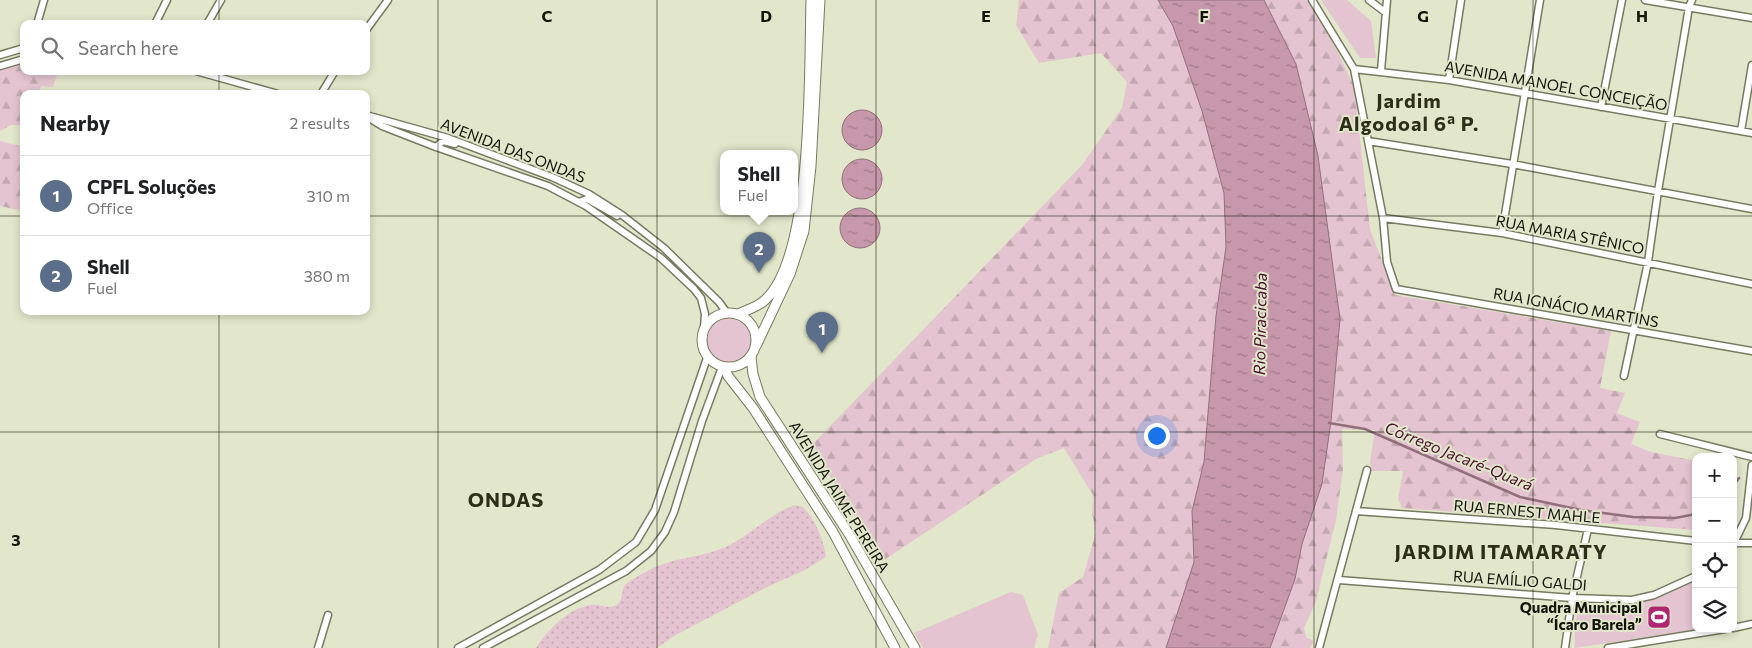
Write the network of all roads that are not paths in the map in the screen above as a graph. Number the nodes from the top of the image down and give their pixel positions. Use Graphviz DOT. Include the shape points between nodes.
graph roads {
  1 [pos="44,0"];
  2 [pos="167,0"];
  3 [pos="221,0"];
  4 [pos="388,0"];
  5 [pos="811,0"];
  6 [pos="820,0"];
  7 [pos="1312,0"];
  8 [pos="1369,0"];
  9 [pos="1387,0"];
  10 [pos="1460,0"];
  11 [pos="1540,0"];
  12 [pos="1622,0"];
  13 [pos="1645,0"];
  14 [pos="1692,0"];
  15 [pos="1689,7"];
  16 [pos="1385,12"];
  17 [pos="1752,18"];
  18 [pos="38,20"];
  19 [pos="157,20"];
  20 [pos="209,20"];
  21 [pos="370,25"];
  22 [pos="20,49"];
  23 [pos="0,55"];
  24 [pos="20,60"];
  25 [pos="1752,65"];
  26 [pos="0,66"];
  27 [pos="1354,69"];
  28 [pos="1381,71"];
  29 [pos="210,75"];
  30 [pos="333,75"];
  31 [pos="1449,80"];
  32 [pos="264,90"];
  33 [pos="323,90"];
  34 [pos="1523,92"];
  35 [pos="1602,107"];
  36 [pos="370,116"];
  37 [pos="370,118"];
  38 [pos="1671,120"];
  39 [pos="382,126"];
  40 [pos="429,131"];
  41 [pos="1741,131"];
  42 [pos="1752,133"];
  43 [pos="1368,141"];
  44 [pos="436,147"];
  45 [pos="478,150"];
  46 [pos="1512,164"];
  47 [pos="1658,191"];
  48 [pos="578,202"];
  49 [pos="1752,209"];
  50 [pos="1383,218"];
  51 [pos="630,221"];
  52 [pos="1502,234"];
  53 [pos="1648,262"];
  54 [pos="1752,284"];
  55 [pos="727,313"];
  56 [pos="738,314"];
  57 [pos="704,328"];
  58 [pos="1635,330"];
  59 [pos="756,346"];
  60 [pos="1752,351"];
  61 [pos="751,357"];
  62 [pos="707,358"];
  63 [pos="723,367"];
  64 [pos="1624,376"];
  65 [pos="1660,434"];
  66 [pos="1752,457"];
  67 [pos="1752,465"];
  68 [pos="1367,470"];
  69 [pos="1356,511"];
  70 [pos="1588,529"];
  71 [pos="1692,541"];
  72 [pos="1734,543"];
  73 [pos="1752,543"];
  74 [pos="1737,544"];
  75 [pos="1692,578"];
  76 [pos="1339,580"];
  77 [pos="1572,598"];
  78 [pos="328,615"];
  79 [pos="1752,624"];
  80 [pos="1737,627"];
  81 [pos="1700,633"];
  82 [pos="318,648"];
  83 [pos="458,648"];
  84 [pos="483,648"];
  85 [pos="895,648"];
  86 [pos="915,648"];
  87 [pos="1319,648"];
  88 [pos="1565,648"];
  89 [pos="1608,648"];
  1 -- 18 [label="street"];
  2 -- 19 [label="street"];
  3 -- 20 [label="street"];
  4 -- 21 [label="street"];
  5 -- 56 [label="main road" via="806,160 797,226 774,290 758,305"];
  6 -- 59 [label="main road" via="804,231 790,274"];
  7 -- 27 [label="street"];
  8 -- 16 [label="street"];
  9 -- 16 [label="street"];
  10 -- 31 [label="street"];
  11 -- 34 [label="street"];
  12 -- 35 [label="street"];
  13 -- 15 [label="street"];
  14 -- 15 [label="street"];
  15 -- 17 [label="street"];
  15 -- 38 [label="street"];
  16 -- 28 [label="street"];
  22 -- 23 [label="street"];
  24 -- 26 [label="street"];
  25 -- 41 [label="street"];
  27 -- 28 [label="street, AVENIDA MANOEL CONCEIÇÃO"];
  27 -- 43 [label="street"];
  28 -- 31 [label="street, AVENIDA MANOEL CONCEIÇÃO"];
  29 -- 32 [label="street"];
  30 -- 33 [label="street"];
  31 -- 34 [label="street, AVENIDA MANOEL CONCEIÇÃO"];
  34 -- 35 [label="street, AVENIDA MANOEL CONCEIÇÃO"];
  34 -- 46 [label="street"];
  35 -- 38 [label="street, AVENIDA MANOEL CONCEIÇÃO"];
  36 -- 40 [label="street, AVENIDA DAS ONDAS"];
  37 -- 39 [label="street, AVENIDA DAS ONDAS"];
  38 -- 41 [label="street, AVENIDA MANOEL CONCEIÇÃO"];
  38 -- 47 [label="street"];
  39 -- 40 [label="street" via="421,133"];
  39 -- 44 [label="street, AVENIDA DAS ONDAS"];
  40 -- 45 [label="street, AVENIDA DAS ONDAS"];
  41 -- 42 [label="street, AVENIDA MANOEL CONCEIÇÃO"];
  43 -- 46 [label="street"];
  43 -- 50 [label="street"];
  44 -- 45 [label="street" via="443,141"];
  44 -- 48 [label="street, AVENIDA DAS ONDAS" via="542,184"];
  45 -- 51 [label="street, AVENIDA DAS ONDAS" via="577,188"];
  46 -- 47 [label="street"];
  46 -- 52 [label="street"];
  47 -- 49 [label="street"];
  47 -- 53 [label="street"];
  48 -- 51 [label="street" via="587,199"];
  48 -- 57 [label="street, AVENIDA DAS ONDAS" via="655,254 694,288 701,298"];
  50 -- 52 [label="street, RUA MARIA STÊNICO"];
  50 -- 58 [label="street, RUA IGNÁCIO MARTINS" via="1388,262 1396,289"];
  51 -- 55 [label="street, AVENIDA DAS ONDAS" via="664,248"];
  52 -- 53 [label="street, RUA MARIA STÊNICO"];
  53 -- 54 [label="street, RUA MARIA STÊNICO"];
  53 -- 58 [label="street"];
  55 -- 56 [label="main road"];
  55 -- 57 [label="main road" via="714,317"];
  56 -- 59 [label="main road" via="755,330"];
  57 -- 62 [label="main road" via="701,338"];
  58 -- 60 [label="street, RUA IGNÁCIO MARTINS"];
  58 -- 64 [label="street"];
  59 -- 61 [label="main road"];
  61 -- 63 [label="main road" via="739,366"];
  61 -- 86 [label="main road, AVENIDA JAIME PEREIRA" via="752,374 760,397 849,534"];
  62 -- 63 [label="main road"];
  62 -- 83 [label="street" via="655,510 636,542 599,570"];
  63 -- 84 [label="street" via="702,421 674,512 651,551 626,571"];
  63 -- 85 [label="main road, AVENIDA JAIME PEREIRA" via="833,532"];
  65 -- 66 [label="street"];
  67 -- 72 [label="street" via="1746,518"];
  68 -- 69 [label="street"];
  69 -- 70 [label="street, RUA ERNEST MAHLE"];
  69 -- 76 [label="street"];
  70 -- 71 [label="street, RUA ERNEST MAHLE"];
  70 -- 77 [label="street"];
  73 -- 74 [label="street"];
  75 -- 77 [label="street, RUA EMÍLIO GALDI" via="1654,595 1632,600"];
  76 -- 77 [label="street, RUA EMÍLIO GALDI"];
  76 -- 87 [label="street"];
  77 -- 88 [label="street"];
  78 -- 82 [label="street"];
  79 -- 80 [label="street"];
  81 -- 89 [label="street"];
}
